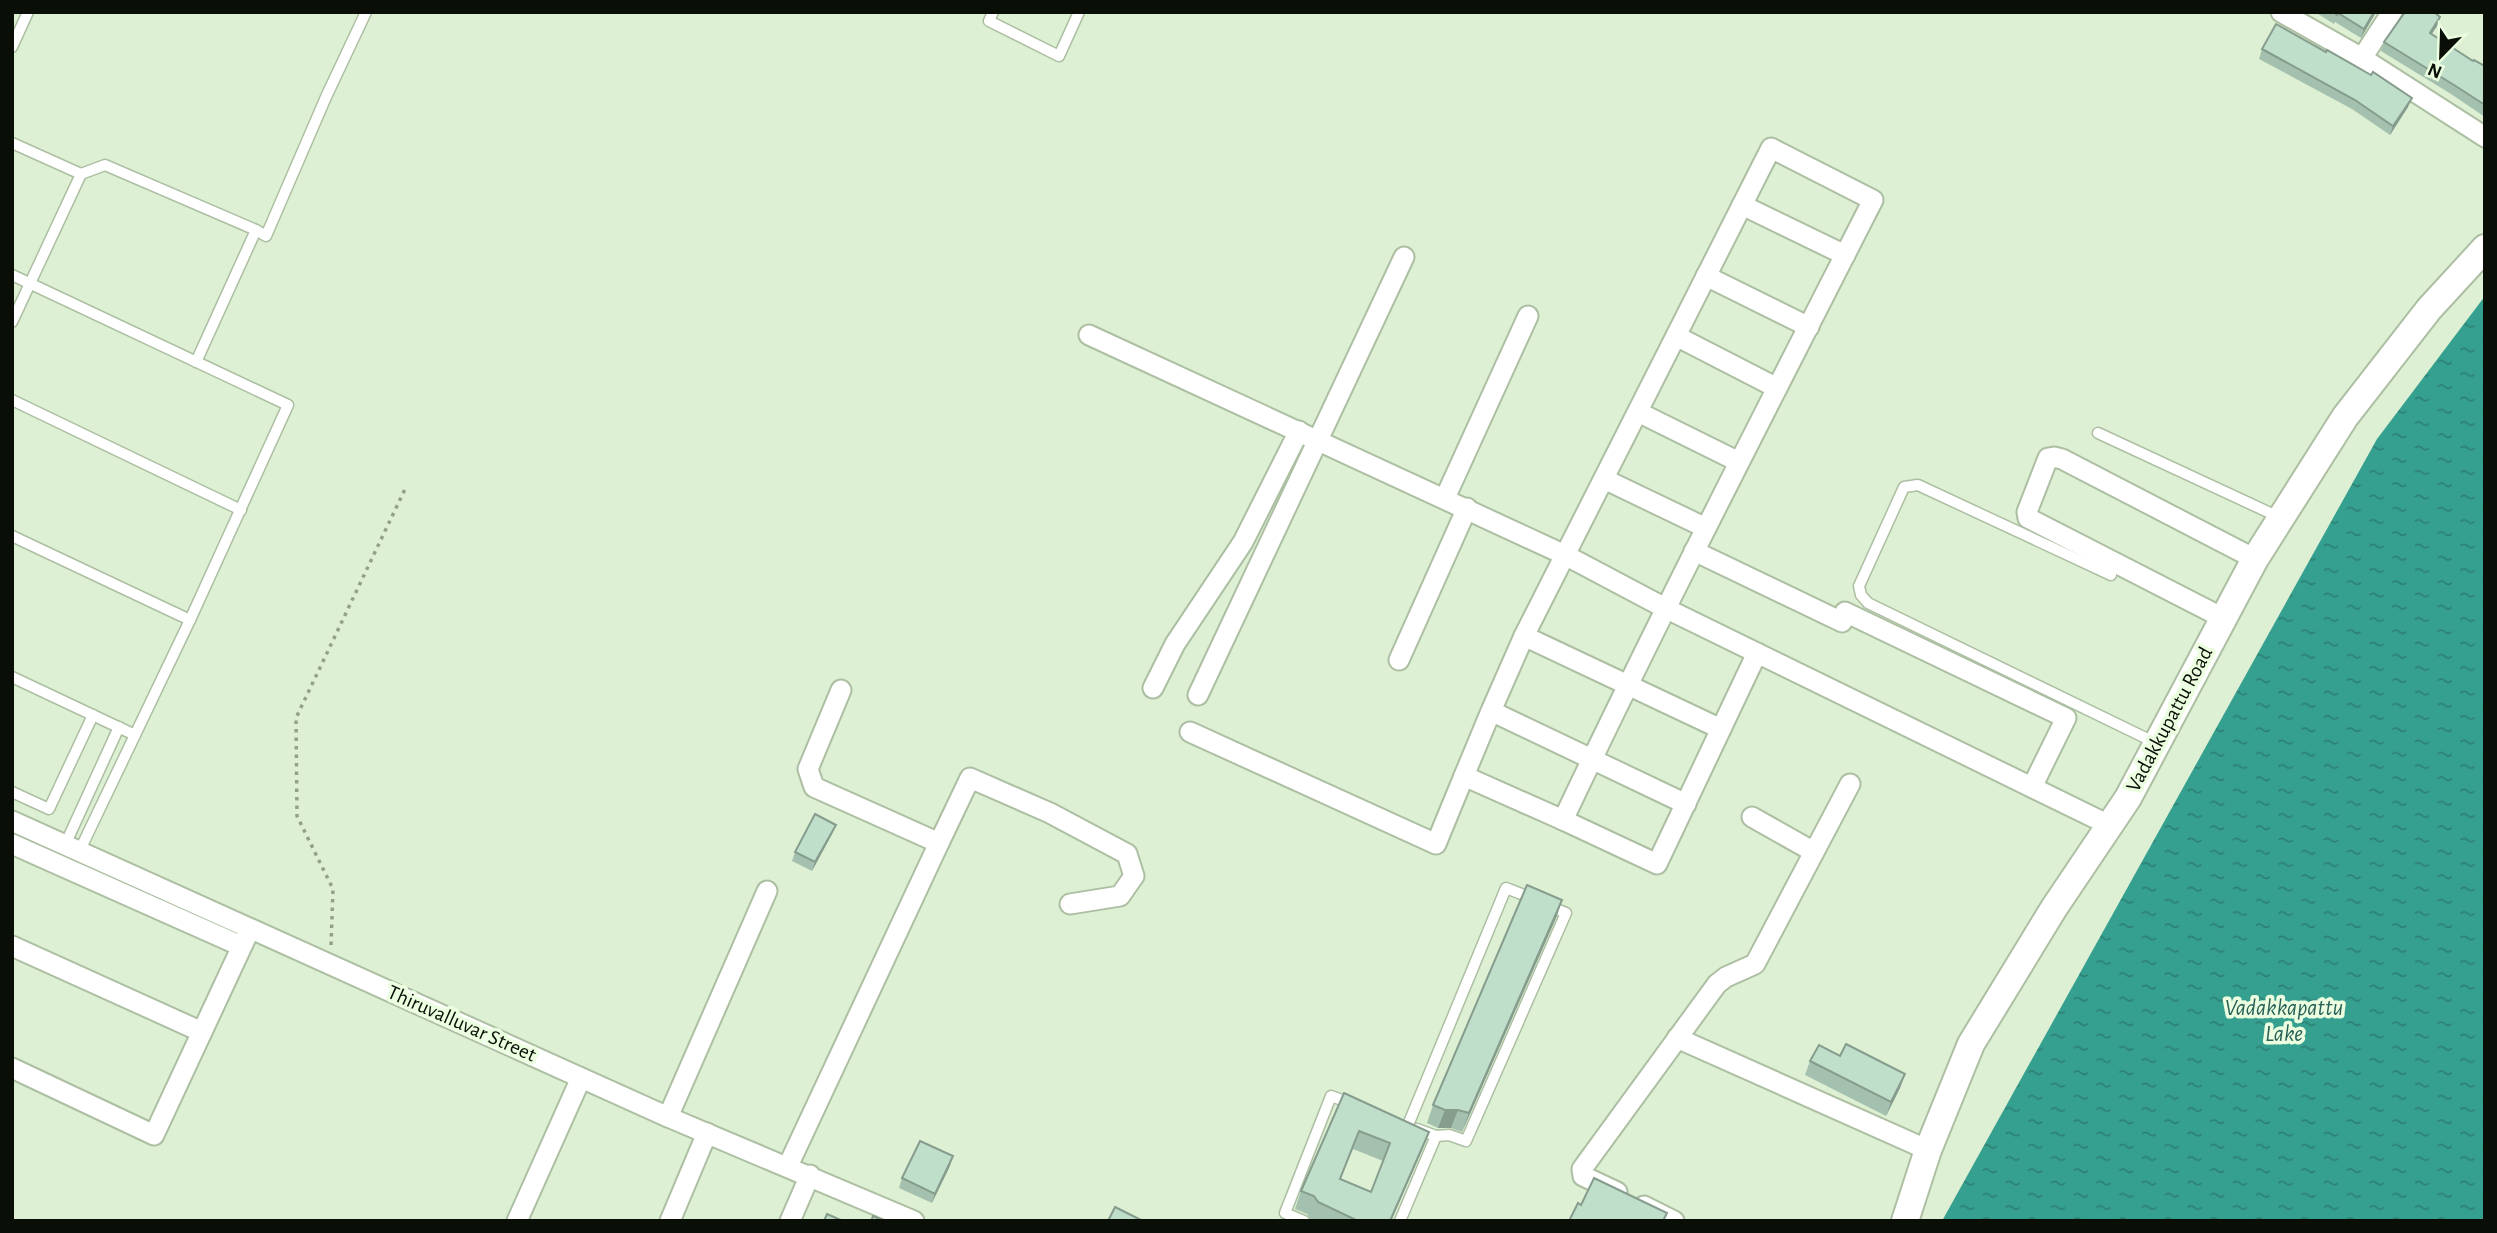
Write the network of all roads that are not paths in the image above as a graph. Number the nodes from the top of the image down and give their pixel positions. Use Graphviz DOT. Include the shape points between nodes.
graph roads {
  1 [pos="28,12"];
  2 [pos="366,12"];
  3 [pos="993,12"];
  4 [pos="1079,12"];
  5 [pos="2281,12"];
  6 [pos="2392,12"];
  7 [pos="12,47"];
  8 [pos="2362,58"];
  9 [pos="2485,137"];
  10 [pos="12,143"];
  11 [pos="81,174"];
  12 [pos="1742,205"];
  13 [pos="256,230"];
  14 [pos="2485,248"];
  15 [pos="1845,255"];
  16 [pos="1404,257"];
  17 [pos="12,275"];
  18 [pos="1706,276"];
  19 [pos="30,283"];
  20 [pos="1528,316"];
  21 [pos="12,322"];
  22 [pos="1808,327"];
  23 [pos="1089,335"];
  24 [pos="1676,336"];
  25 [pos="196,362"];
  26 [pos="1777,388"];
  27 [pos="12,400"];
  28 [pos="1638,412"];
  29 [pos="1299,431"];
  30 [pos="2098,433"];
  31 [pos="1317,440"];
  32 [pos="1739,462"];
  33 [pos="1604,479"];
  34 [pos="1445,498"];
  35 [pos="1467,508"];
  36 [pos="241,510"];
  37 [pos="2282,518"];
  38 [pos="1706,528"];
  39 [pos="12,536"];
  40 [pos="1694,551"];
  41 [pos="1566,555"];
  42 [pos="2255,559"];
  43 [pos="2111,575"];
  44 [pos="1665,608"];
  45 [pos="2223,618"];
  46 [pos="190,620"];
  47 [pos="1524,635"];
  48 [pos="1757,653"];
  49 [pos="1399,660"];
  50 [pos="12,677"];
  51 [pos="1627,686"];
  52 [pos="1153,688"];
  53 [pos="841,690"];
  54 [pos="1199,695"];
  55 [pos="1491,711"];
  56 [pos="93,715"];
  57 [pos="119,727"];
  58 [pos="1721,729"];
  59 [pos="1190,733"];
  60 [pos="135,735"];
  61 [pos="2156,743"];
  62 [pos="1591,760"];
  63 [pos="1464,776"];
  64 [pos="1850,784"];
  65 [pos="2032,787"];
  66 [pos="12,792"];
  67 [pos="1686,804"];
  68 [pos="1752,817"];
  69 [pos="1563,820"];
  70 [pos="12,821"];
  71 [pos="2109,825"];
  72 [pos="939,843"];
  73 [pos="12,844"];
  74 [pos="72,849"];
  75 [pos="1814,852"];
  76 [pos="767,891"];
  77 [pos="1070,904"];
  78 [pos="246,938"];
  79 [pos="12,946"];
  80 [pos="202,1032"];
  81 [pos="1677,1038"];
  82 [pos="12,1068"];
  83 [pos="581,1078"];
  84 [pos="1356,1105"];
  85 [pos="668,1117"];
  86 [pos="1395,1120"];
  87 [pos="1408,1125"];
  88 [pos="708,1133"];
  89 [pos="1436,1136"];
  90 [pos="1928,1150"];
  91 [pos="788,1166"];
  92 [pos="810,1175"];
  93 [pos="517,1221"];
  94 [pos="670,1221"];
  95 [pos="790,1221"];
  96 [pos="914,1221"];
  97 [pos="1304,1221"];
  98 [pos="1400,1221"];
  99 [pos="1674,1221"];
  100 [pos="1905,1221"];
  1 -- 7 [label="lane"];
  2 -- 13 [label="lane" via="266,236"];
  3 -- 4 [label="lane" via="989,21 1059,56"];
  5 -- 8 [label="street"];
  6 -- 8 [label="street"];
  8 -- 9 [label="street"];
  10 -- 11 [label="lane"];
  11 -- 13 [label="lane" via="105,165"];
  11 -- 19 [label="lane"];
  12 -- 15 [label="street"];
  12 -- 15 [label="street" via="1771,148 1873,200"];
  12 -- 18 [label="street"];
  13 -- 25 [label="lane"];
  14 -- 37 [label="street, Vadakkupattu Road" via="2429,309 2345,416"];
  15 -- 22 [label="street"];
  16 -- 31 [label="street"];
  17 -- 19 [label="lane"];
  18 -- 22 [label="street"];
  18 -- 24 [label="street"];
  19 -- 21 [label="lane"];
  19 -- 25 [label="lane"];
  20 -- 34 [label="street"];
  22 -- 26 [label="street"];
  23 -- 29 [label="street"];
  24 -- 26 [label="street"];
  24 -- 28 [label="street"];
  25 -- 36 [label="lane" via="288,405"];
  26 -- 32 [label="street"];
  27 -- 36 [label="lane"];
  28 -- 32 [label="street"];
  28 -- 33 [label="street"];
  29 -- 31 [label="street"];
  29 -- 52 [label="street" via="1243,542 1175,644"];
  30 -- 37 [label="lane"];
  31 -- 34 [label="street"];
  31 -- 54 [label="street"];
  32 -- 38 [label="street"];
  33 -- 38 [label="street"];
  33 -- 41 [label="street"];
  34 -- 35 [label="street"];
  35 -- 41 [label="street"];
  35 -- 49 [label="street"];
  36 -- 46 [label="lane"];
  37 -- 42 [label="street, Vadakkupattu Road"];
  38 -- 40 [label="street"];
  39 -- 46 [label="lane"];
  40 -- 44 [label="street"];
  40 -- 65 [label="street" via="1842,622 1845,612 2066,718"];
  41 -- 44 [label="street"];
  41 -- 47 [label="street"];
  42 -- 45 [label="street, Vadakkupattu Road"];
  42 -- 45 [label="street" via="2062,459 2048,458 2028,518"];
  43 -- 61 [label="lane" via="1911,484 1904,487 1859,586 1868,603"];
  44 -- 48 [label="street"];
  44 -- 51 [label="street"];
  45 -- 61 [label="street, Vadakkupattu Road"];
  46 -- 60 [label="lane"];
  47 -- 51 [label="street"];
  47 -- 55 [label="street"];
  48 -- 58 [label="street"];
  48 -- 65 [label="street"];
  50 -- 56 [label="lane"];
  51 -- 58 [label="street"];
  51 -- 62 [label="street"];
  53 -- 72 [label="street" via="808,769 814,788"];
  55 -- 62 [label="street"];
  55 -- 63 [label="street"];
  56 -- 57 [label="lane"];
  56 -- 66 [label="lane" via="49,808"];
  57 -- 60 [label="lane"];
  57 -- 74 [label="lane"];
  58 -- 67 [label="street"];
  59 -- 63 [label="street" via="1436,844"];
  60 -- 74 [label="lane"];
  61 -- 71 [label="street, Vadakkupattu Road"];
  62 -- 67 [label="street"];
  62 -- 69 [label="street"];
  63 -- 69 [label="street"];
  64 -- 75 [label="street"];
  65 -- 71 [label="street"];
  67 -- 69 [label="street" via="1657,864"];
  68 -- 75 [label="street"];
  70 -- 74 [label="street, Thiruvalluvar Street"];
  71 -- 90 [label="street, Vadakkupattu Road" via="1971,1044"];
  72 -- 77 [label="street" via="970,778 1127,854 1134,876 1120,896"];
  72 -- 91 [label="street"];
  73 -- 78 [label="street"];
  74 -- 78 [label="street, Thiruvalluvar Street"];
  75 -- 81 [label="street" via="1755,964 1717,984"];
  76 -- 85 [label="street"];
  78 -- 80 [label="street"];
  78 -- 83 [label="street, Thiruvalluvar Street" via="331,964"];
  79 -- 80 [label="street"];
  80 -- 82 [label="street" via="154,1135"];
  81 -- 90 [label="street"];
  81 -- 99 [label="street" via="1582,1169 1583,1176"];
  83 -- 85 [label="street, Thiruvalluvar Street"];
  83 -- 93 [label="street"];
  84 -- 97 [label="lane" via="1331,1096 1285,1213"];
  85 -- 88 [label="street, Thiruvalluvar Street"];
  86 -- 87 [label="lane"];
  87 -- 89 [label="lane"];
  87 -- 89 [label="lane" via="1506,888 1566,913 1466,1141"];
  88 -- 91 [label="street, Thiruvalluvar Street"];
  88 -- 94 [label="street"];
  89 -- 98 [label="lane"];
  90 -- 100 [label="street, Vadakkupattu Road"];
  91 -- 92 [label="street, Thiruvalluvar Street"];
  92 -- 95 [label="street"];
  92 -- 96 [label="street, Thiruvalluvar Street"];
}
